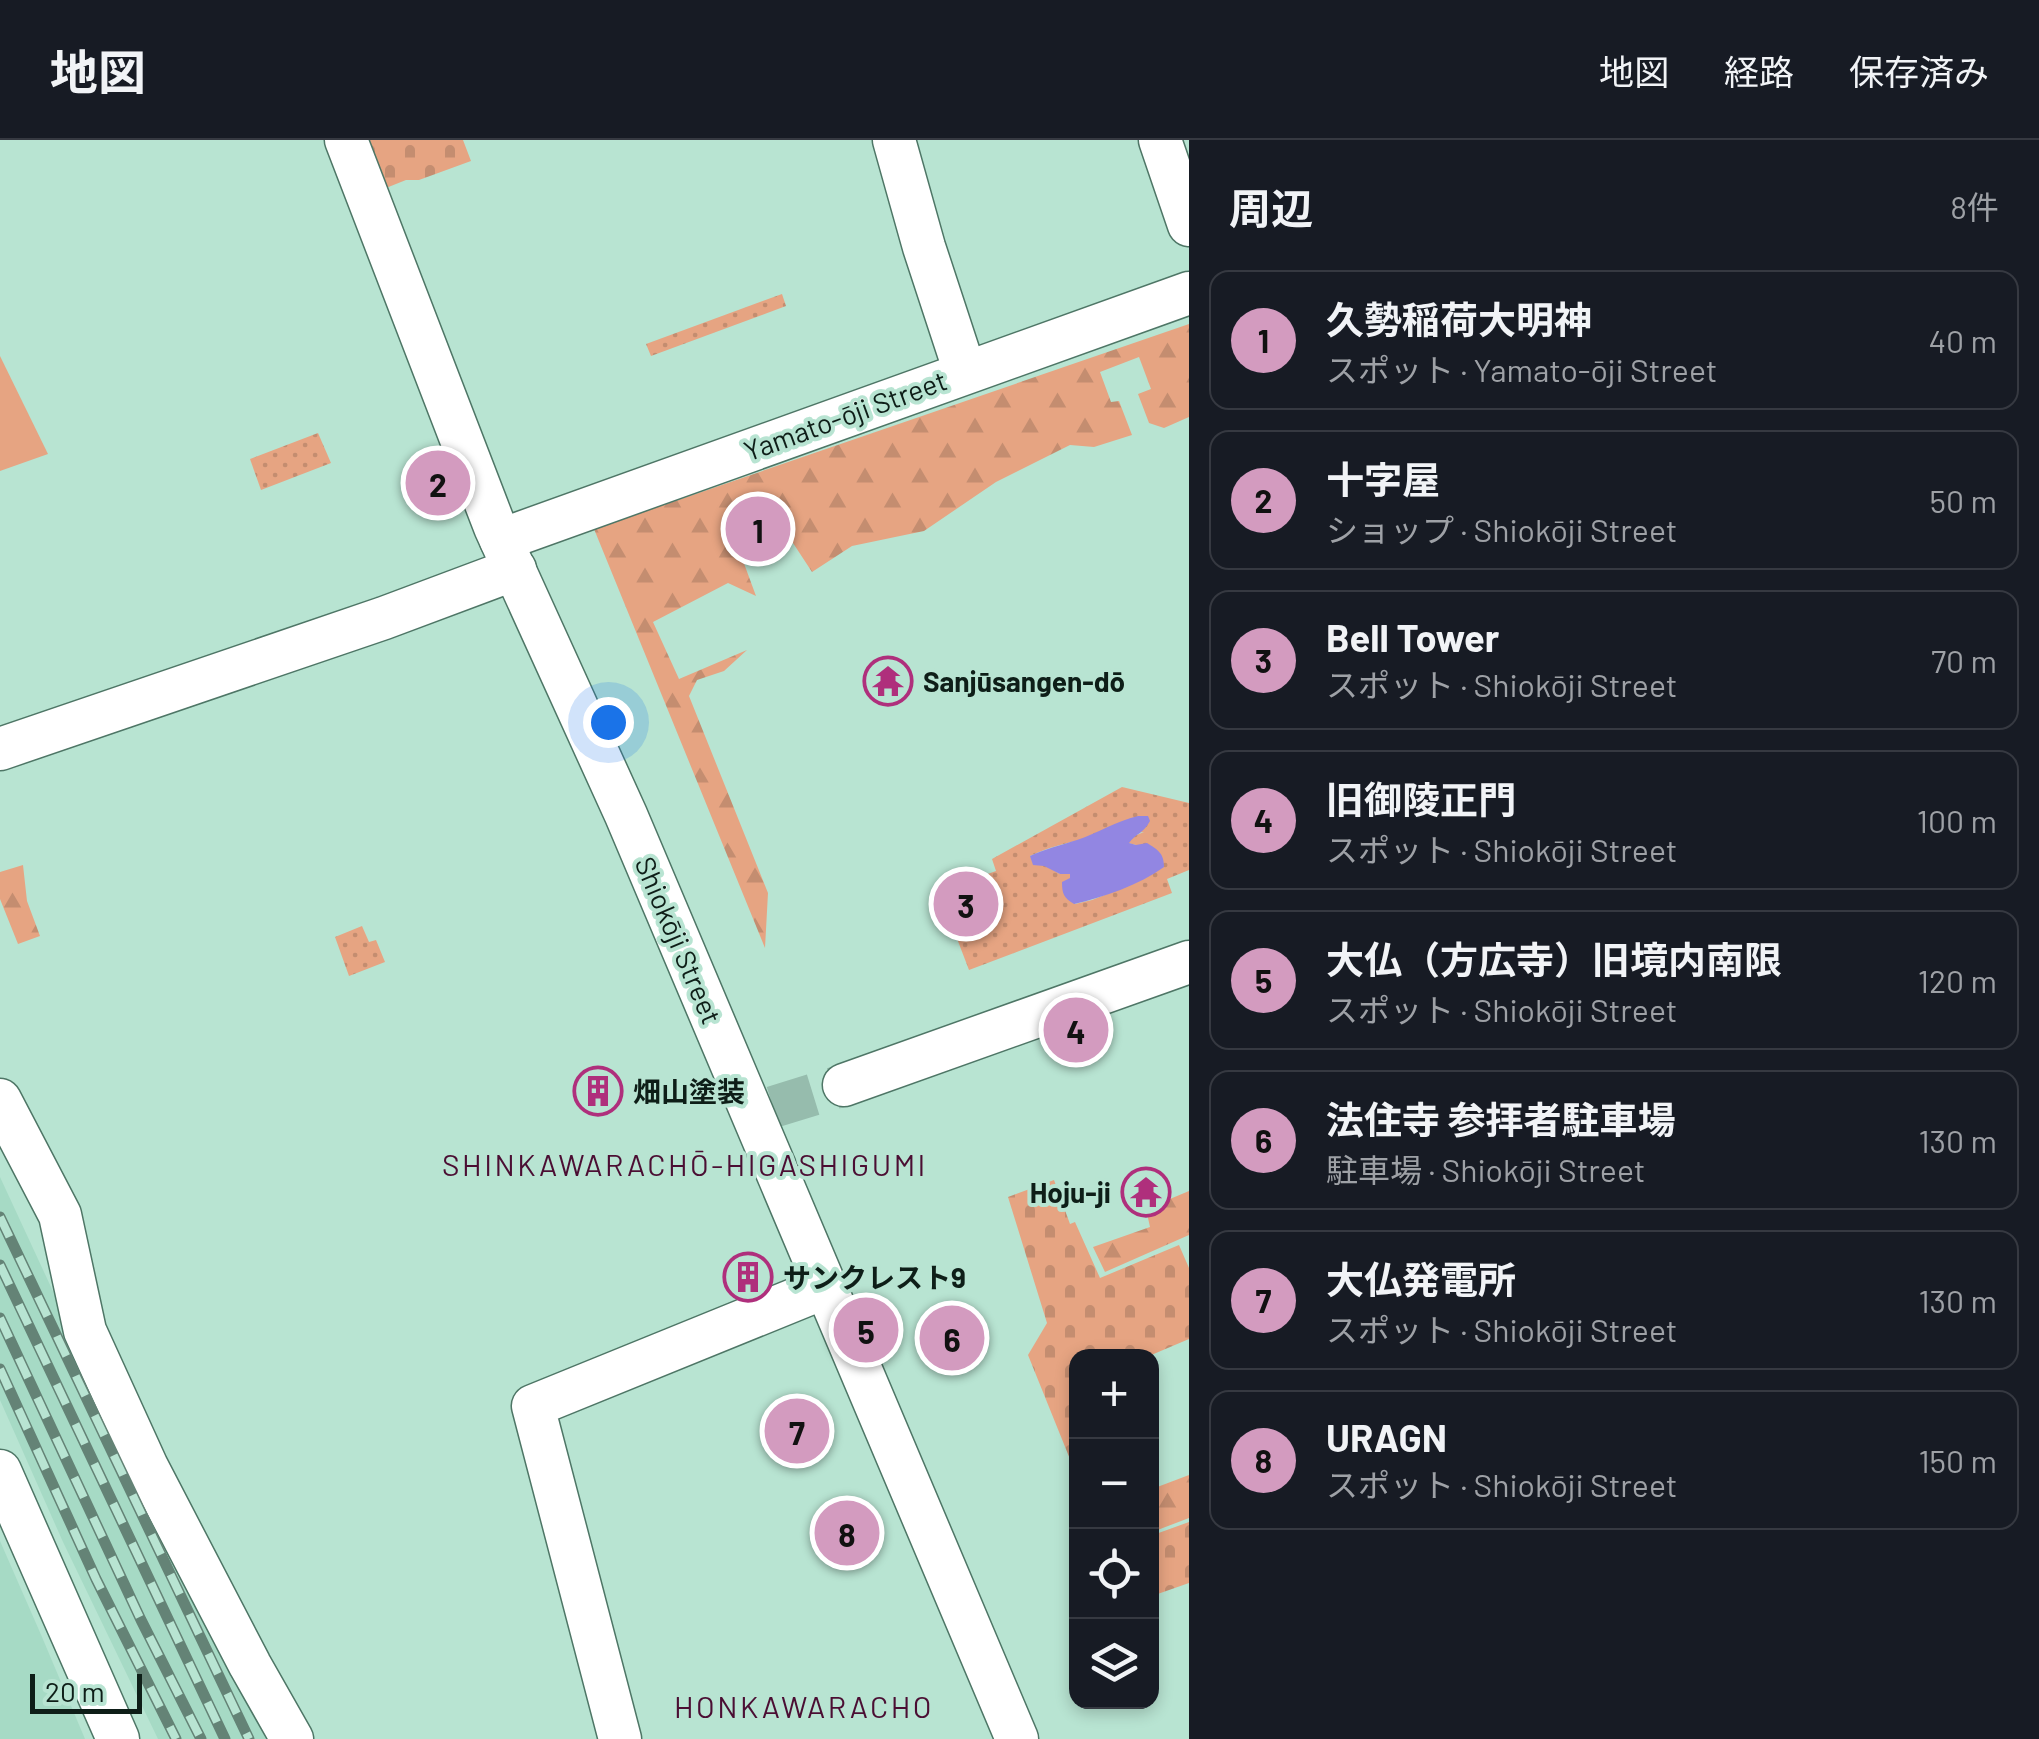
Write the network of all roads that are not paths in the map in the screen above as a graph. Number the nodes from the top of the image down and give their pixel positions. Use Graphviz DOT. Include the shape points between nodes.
graph roads {
  1 [pos="346,140"];
  2 [pos="894,140"];
  3 [pos="1160,140"];
  4 [pos="1189,225"];
  5 [pos="1189,292"];
  6 [pos="965,372"];
  7 [pos="508,554"];
  8 [pos="0,749"];
  9 [pos="1189,962"];
  10 [pos="844,1084"];
  11 [pos="0,1100"];
  12 [pos="826,1287"];
  13 [pos="0,1470"];
  14 [pos="118,1739"];
  15 [pos="292,1739"];
  16 [pos="620,1739"];
  17 [pos="1017,1739"];
  1 -- 7 [label="street, Shiokōji Street"];
  2 -- 6 [label="street"];
  3 -- 4 [label="street"];
  5 -- 6 [label="street, Yamato-ōji Street"];
  6 -- 7 [label="street, Yamato-ōji Street"];
  7 -- 8 [label="street, Yamato-ōji Street" via="384,618"];
  7 -- 12 [label="street, Shiokōji Street" via="762,1110"];
  9 -- 10 [label="street"];
  11 -- 15 [label="street" via="60,1214 86,1331 147,1467"];
  12 -- 16 [label="street" via="533,1406"];
  12 -- 17 [label="street, Shiokōji Street"];
  13 -- 14 [label="street"];
}
